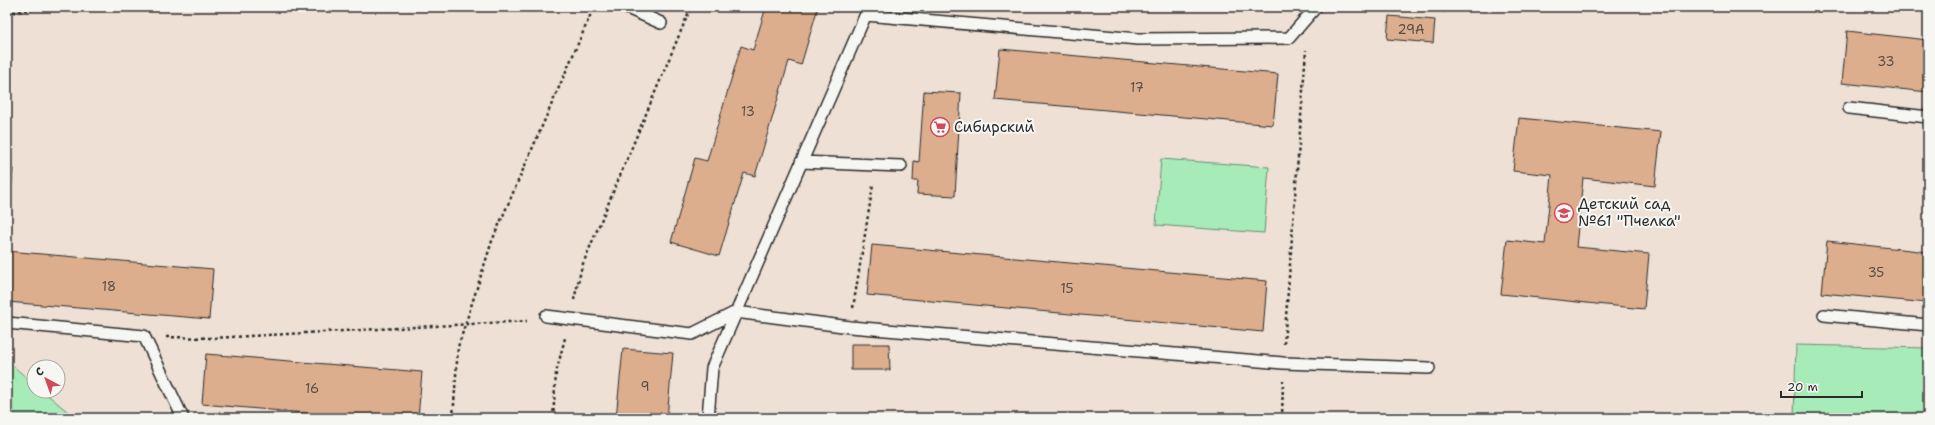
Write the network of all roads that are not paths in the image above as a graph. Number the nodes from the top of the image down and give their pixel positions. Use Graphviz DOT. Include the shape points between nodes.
graph roads {
  1 [pos="625,7"];
  2 [pos="1316,7"];
  3 [pos="868,11"];
  4 [pos="660,23"];
  5 [pos="1849,108"];
  6 [pos="1928,117"];
  7 [pos="801,162"];
  8 [pos="902,166"];
  9 [pos="736,312"];
  10 [pos="546,316"];
  11 [pos="1824,316"];
  12 [pos="7,322"];
  13 [pos="1928,325"];
  14 [pos="1428,368"];
  15 [pos="183,418"];
  16 [pos="708,418"];
  1 -- 4 [label="lane"];
  2 -- 3 [label="lane" via="1289,38 1138,39"];
  3 -- 7 [label="lane"];
  5 -- 6 [label="lane"];
  7 -- 8 [label="lane"];
  7 -- 9 [label="lane"];
  9 -- 10 [label="lane" via="692,334"];
  9 -- 14 [label="lane" via="850,326 1283,363"];
  9 -- 16 [label="lane" via="712,368"];
  11 -- 13 [label="lane"];
  12 -- 15 [label="lane" via="144,336"];
}
